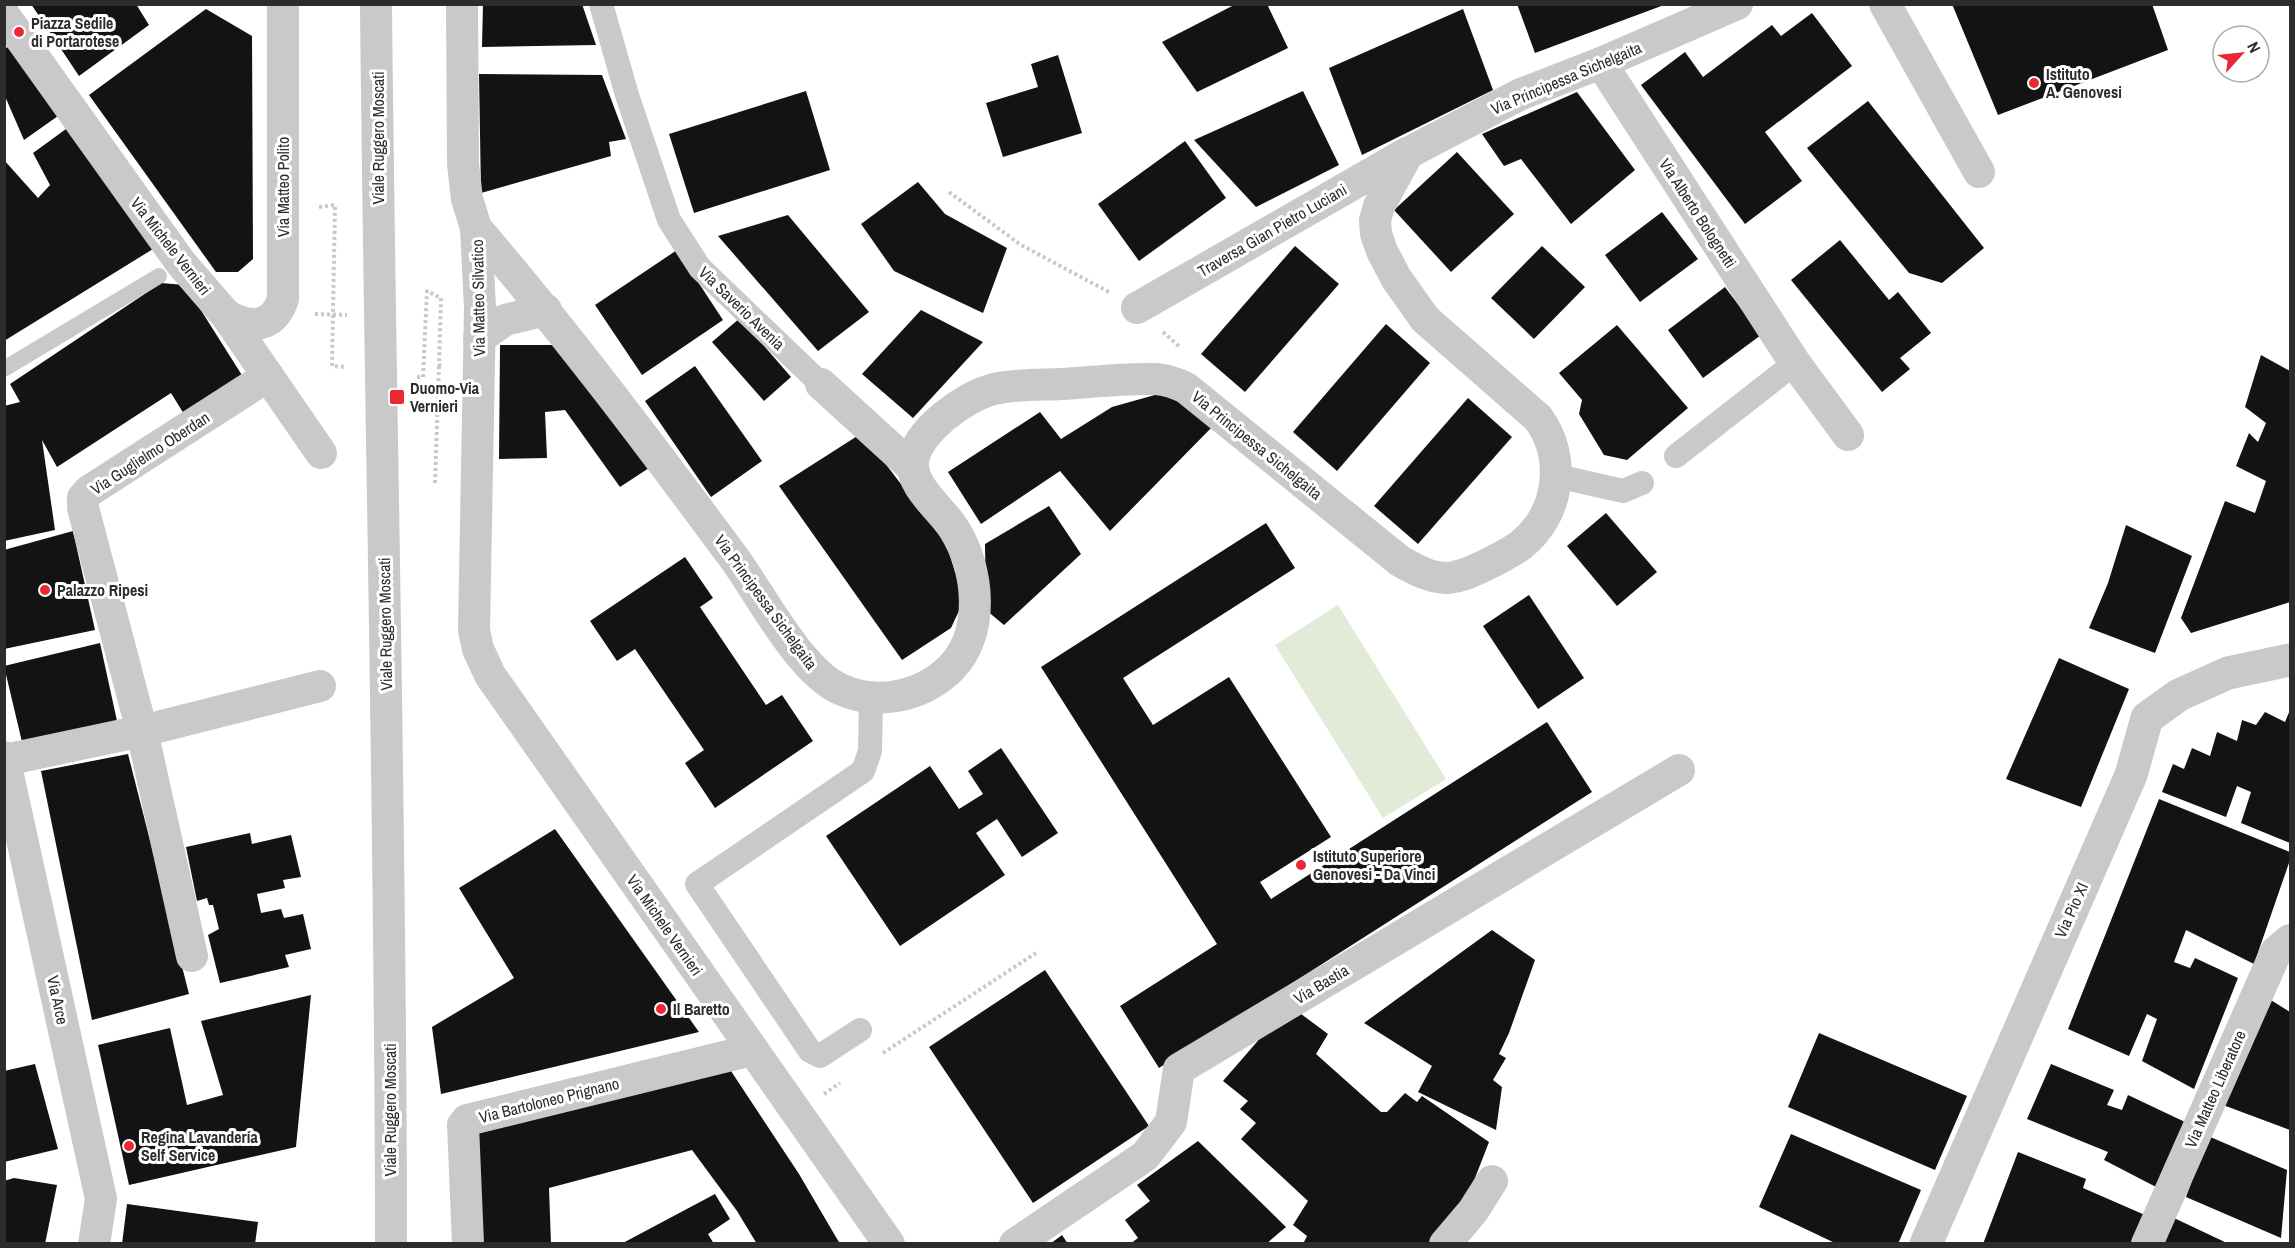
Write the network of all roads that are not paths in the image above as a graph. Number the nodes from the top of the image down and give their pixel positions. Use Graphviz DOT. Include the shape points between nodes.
graph roads {
  1 [pos="283,4"];
  2 [pos="376,4"];
  3 [pos="462,4"];
  4 [pos="601,4"];
  5 [pos="1737,4"];
  6 [pos="1885,4"];
  7 [pos="13,27"];
  8 [pos="1601,63"];
  9 [pos="1408,153"];
  10 [pos="1979,172"];
  11 [pos="476,228"];
  12 [pos="159,276"];
  13 [pos="1137,308"];
  14 [pos="546,310"];
  15 [pos="226,315"];
  16 [pos="479,351"];
  17 [pos="1795,363"];
  18 [pos="4,369"];
  19 [pos="268,376"];
  20 [pos="821,384"];
  21 [pos="1848,435"];
  22 [pos="321,453"];
  23 [pos="1676,456"];
  24 [pos="912,467"];
  25 [pos="1557,476"];
  26 [pos="1642,483"];
  27 [pos="474,630"];
  28 [pos="2290,660"];
  29 [pos="320,686"];
  30 [pos="871,699"];
  31 [pos="142,731"];
  32 [pos="5,758"];
  33 [pos="1679,770"];
  34 [pos="2290,940"];
  35 [pos="192,956"];
  36 [pos="860,1030"];
  37 [pos="752,1050"];
  38 [pos="1492,1181"];
  39 [pos="94,1244"];
  40 [pos="391,1244"];
  41 [pos="468,1244"];
  42 [pos="889,1244"];
  43 [pos="1015,1244"];
  44 [pos="1445,1244"];
  45 [pos="1926,1244"];
  46 [pos="2147,1244"];
  1 -- 15 [label="street, Via Matteo Polito" via="283,299 275,313 261,323 240,323"];
  2 -- 40 [label="street, Viale Ruggero Moscati, bridge"];
  3 -- 11 [label="street, Via Matteo Silvatico" via="463,164 467,199"];
  4 -- 20 [label="street, Via Saverio Avenia" via="669,220 700,268"];
  5 -- 8 [label="street, Via Principessa Sichelgaita"];
  6 -- 10 [label="street"];
  7 -- 15 [label="street, Via Michele Vernieri" via="181,263"];
  8 -- 9 [label="street, Via Principessa Sichelgaita" via="1521,94"];
  8 -- 17 [label="street, Via Alberto Bolognetti"];
  9 -- 13 [label="street, Traversa Gian Pietro Luciani"];
  9 -- 25 [label="street, Via Principessa Sichelgaita" via="1375,220 1382,250 1425,319 1538,418 1554,449"];
  11 -- 14 [label="street, Via Principessa Sichelgaita"];
  11 -- 16 [label="street, Via Matteo Silvatico"];
  12 -- 18 [label="lane"];
  14 -- 16 [label="street" via="505,320"];
  14 -- 30 [label="street, Via Principessa Sichelgaita" via="736,560 800,654 838,688"];
  15 -- 19 [label="street, Via Michele Vernieri"];
  16 -- 27 [label="street, Via Matteo Silvatico"];
  17 -- 21 [label="street, Via Alberto Bolognetti"];
  17 -- 23 [label="street"];
  19 -- 22 [label="street, Via Michele Vernieri"];
  19 -- 31 [label="street, Via Guglielmo Oberdan" via="83,498"];
  20 -- 24 [label="street, Via Saverio Avenia"];
  24 -- 25 [label="street, Via Principessa Sichelgaita" via="916,447 928,431 962,405 994,389 1139,379 1175,382 1400,561 1435,577 1448,578 1481,568 1531,536 1548,512"];
  24 -- 30 [label="street, Via Principessa Sichelgaita" via="925,493 961,540 973,586 973,620 970,635 951,668 917,691"];
  25 -- 26 [label="street" via="1623,490"];
  27 -- 37 [label="street, Via Michele Vernieri" via="477,648 490,675"];
  28 -- 45 [label="street, Via Pio XI" via="2228,673 2179,695 2147,718 2131,775"];
  29 -- 31 [label="street"];
  30 -- 36 [label="street" via="870,751 863,771 697,884 810,1051 820,1056"];
  31 -- 32 [label="street"];
  31 -- 35 [label="street"];
  32 -- 39 [label="street, Via Arce" via="101,1200"];
  33 -- 43 [label="street, Via Bastia" via="1179,1069 1171,1122 1145,1156"];
  34 -- 46 [label="street, Via Matteo Liberatore" via="2276,952"];
  37 -- 41 [label="street, Via Bartoloneo Prignano" via="467,1120 463,1125"];
  37 -- 42 [label="street, Via Michele Vernieri"];
  38 -- 44 [label="street"];
}
